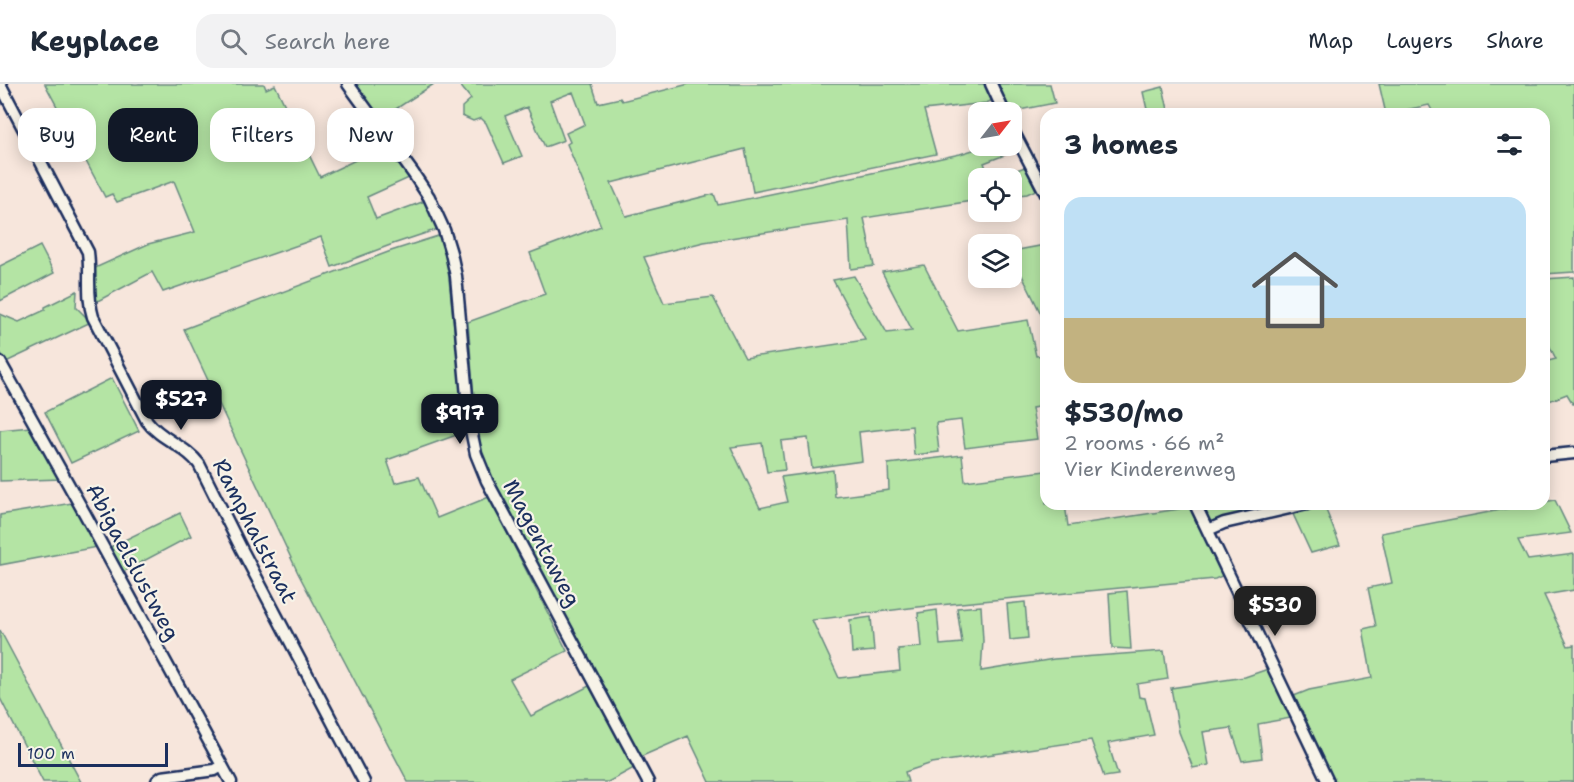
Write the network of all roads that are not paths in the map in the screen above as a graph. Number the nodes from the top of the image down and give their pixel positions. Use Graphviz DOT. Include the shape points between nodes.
graph roads {
  1 [pos="0,84"];
  2 [pos="348,84"];
  3 [pos="991,84"];
  4 [pos="999,102"];
  5 [pos="1022,148"];
  6 [pos="1040,183"];
  7 [pos="0,362"];
  8 [pos="1574,453"];
  9 [pos="1550,455"];
  10 [pos="1198,510"];
  11 [pos="1282,510"];
  12 [pos="1208,530"];
  13 [pos="222,766"];
  14 [pos="157,780"];
  15 [pos="231,782"];
  16 [pos="364,782"];
  17 [pos="648,782"];
  18 [pos="1328,782"];
  1 -- 16 [label="street, Ramphalstraat" via="88,252 88,294 93,317 141,410 152,428 192,454 199,464"];
  2 -- 17 [label="street, Magentaweg" via="429,197 444,230 456,276 476,454"];
  3 -- 4 [label="street"];
  5 -- 6 [label="street"];
  7 -- 13 [label="street, Abigaelslustweg"];
  8 -- 9 [label="street"];
  10 -- 12 [label="street"];
  11 -- 12 [label="street"];
  12 -- 18 [label="street"];
  13 -- 14 [label="street"];
  13 -- 15 [label="street, Abigaelslustweg"];
}
